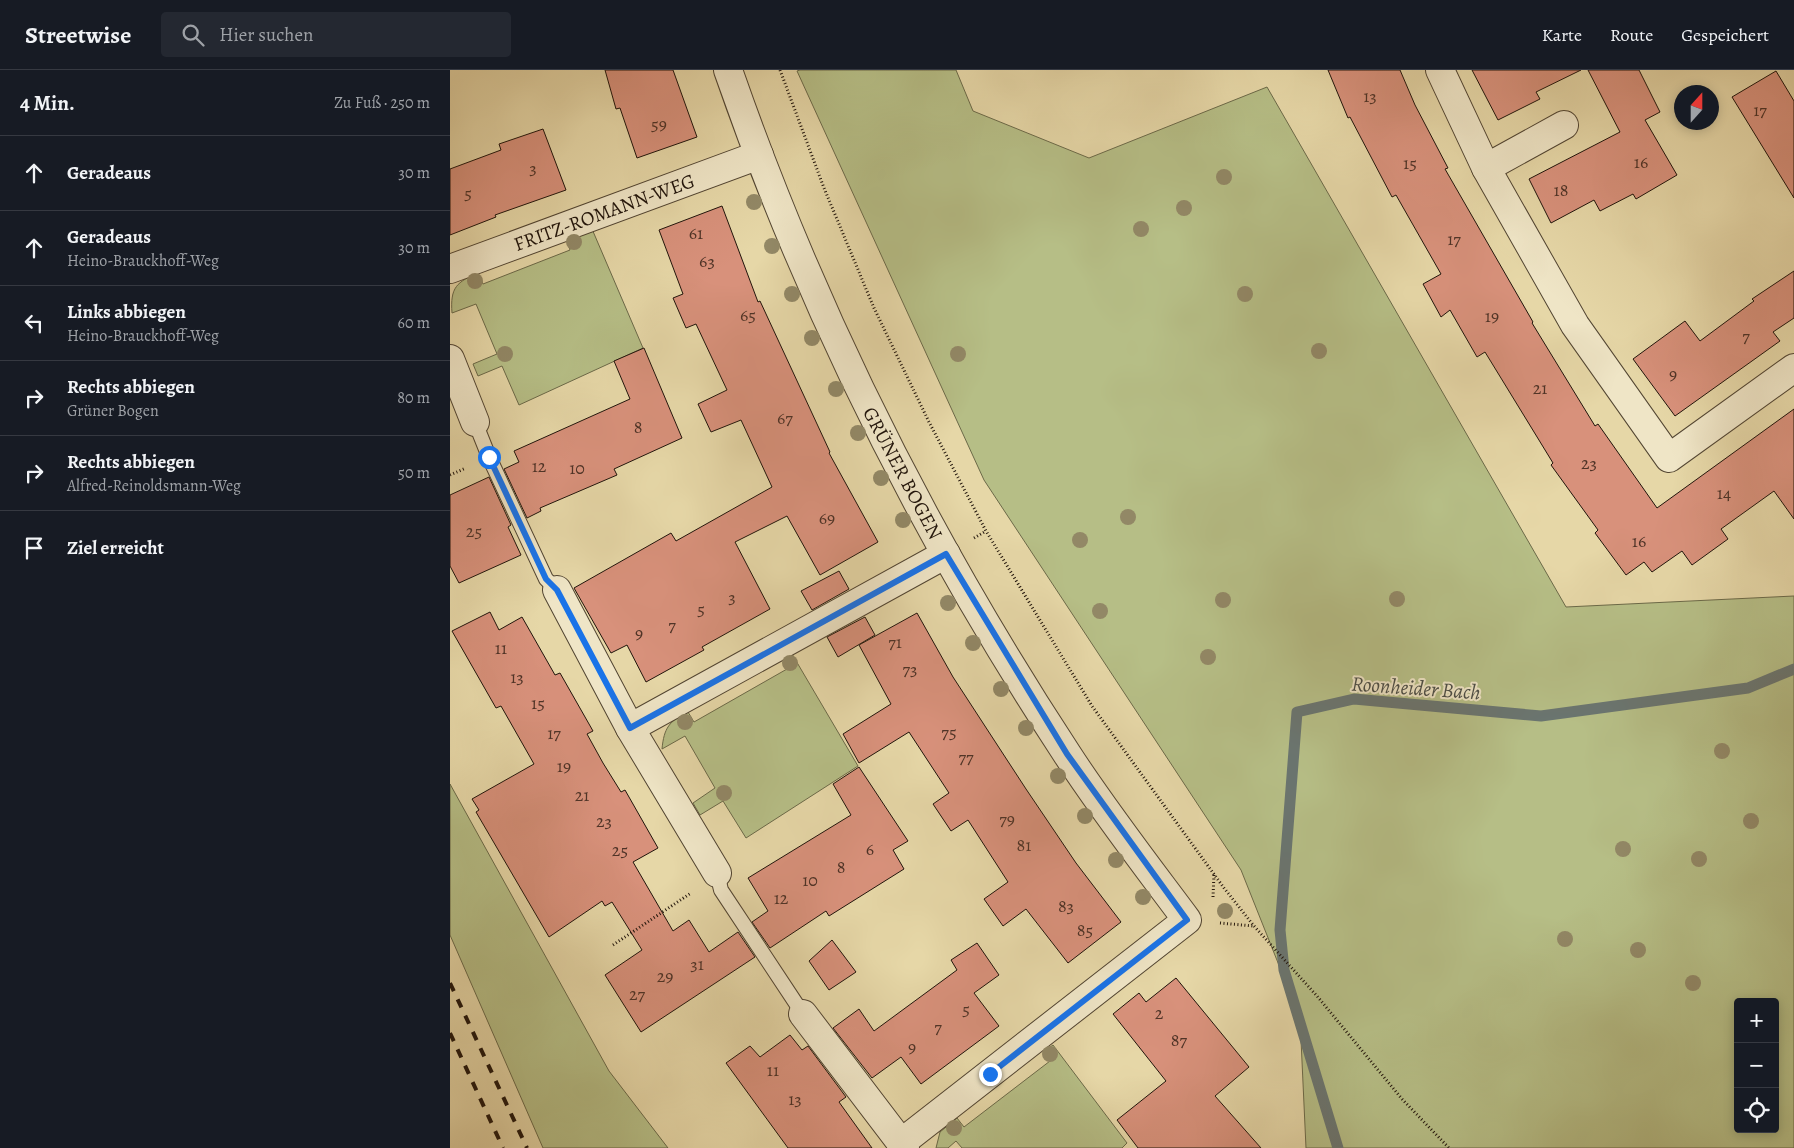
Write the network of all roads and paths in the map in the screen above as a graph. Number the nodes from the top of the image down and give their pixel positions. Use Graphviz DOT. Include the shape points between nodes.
graph roads {
  1 [pos="728,70"];
  2 [pos="780,70"];
  3 [pos="1440,70"];
  4 [pos="1564,126"];
  5 [pos="759,155"];
  6 [pos="1486,168"];
  7 [pos="450,269"];
  8 [pos="450,359"];
  9 [pos="1794,368"];
  10 [pos="475,422"];
  11 [pos="946,554"];
  12 [pos="557,590"];
  13 [pos="630,728"];
  14 [pos="717,873"];
  15 [pos="1199,921"];
  16 [pos="1254,926"];
  17 [pos="613,945"];
  18 [pos="803,1014"];
  19 [pos="903,1146"];
  20 [pos="1449,1148"];
  1 -- 5 [label="street, GRÜNER BOGEN"];
  2 -- 16 [label="path" via="874,308 986,531 1092,706"];
  3 -- 6 [label="street"];
  4 -- 6 [label="street"];
  5 -- 7 [label="street, FRITZ-ROMANN-WEG"];
  5 -- 11 [label="street, GRÜNER BOGEN" via="837,344 888,449"];
  6 -- 9 [label="street" via="1575,325 1669,458"];
  8 -- 10 [label="street"];
  10 -- 12 [label="lane" via="546,579"];
  11 -- 13 [label="street"];
  11 -- 15 [label="street, GRÜNER BOGEN" via="1067,754"];
  12 -- 13 [label="street"];
  13 -- 14 [label="street"];
  14 -- 17 [label="path"];
  14 -- 18 [label="lane" via="720,890"];
  15 -- 16 [label="path"];
  15 -- 19 [label="street"];
  16 -- 20 [label="path" via="1402,1099"];
  18 -- 19 [label="street"];
}
